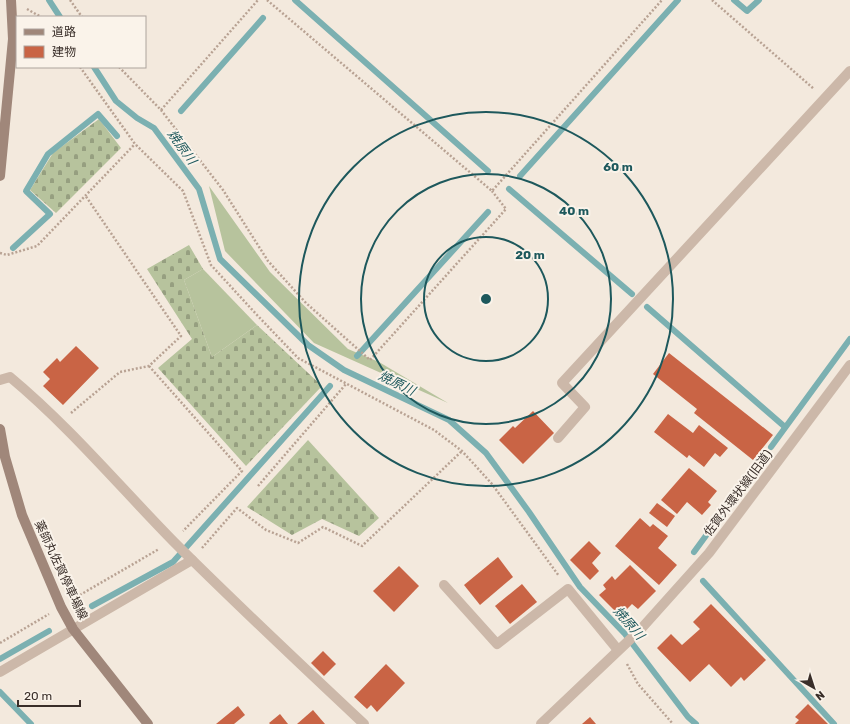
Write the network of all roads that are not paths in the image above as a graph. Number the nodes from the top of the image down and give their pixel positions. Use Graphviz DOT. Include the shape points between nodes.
graph roads {
  1 [pos="10,0"];
  2 [pos="850,71"];
  3 [pos="0,176"];
  4 [pos="850,365"];
  5 [pos="0,380"];
  6 [pos="0,429"];
  7 [pos="558,438"];
  8 [pos="192,560"];
  9 [pos="444,585"];
  10 [pos="73,628"];
  11 [pos="618,650"];
  12 [pos="0,672"];
  13 [pos="148,724"];
  14 [pos="364,724"];
  15 [pos="541,724"];
  1 -- 3 [label="main road" via="12,39"];
  2 -- 7 [label="street" via="562,383 585,407"];
  4 -- 11 [label="street, 佐賀外環状線(旧道)" via="709,553 640,630"];
  5 -- 8 [label="street" via="10,378 43,405"];
  6 -- 10 [label="main road, 薬師丸佐賀停車場線" via="5,457 22,515 43,567"];
  8 -- 10 [label="street"];
  8 -- 14 [label="street"];
  9 -- 11 [label="street" via="497,644 568,588"];
  10 -- 12 [label="street"];
  10 -- 13 [label="main road, 薬師丸佐賀停車場線"];
  11 -- 15 [label="street"];
}
